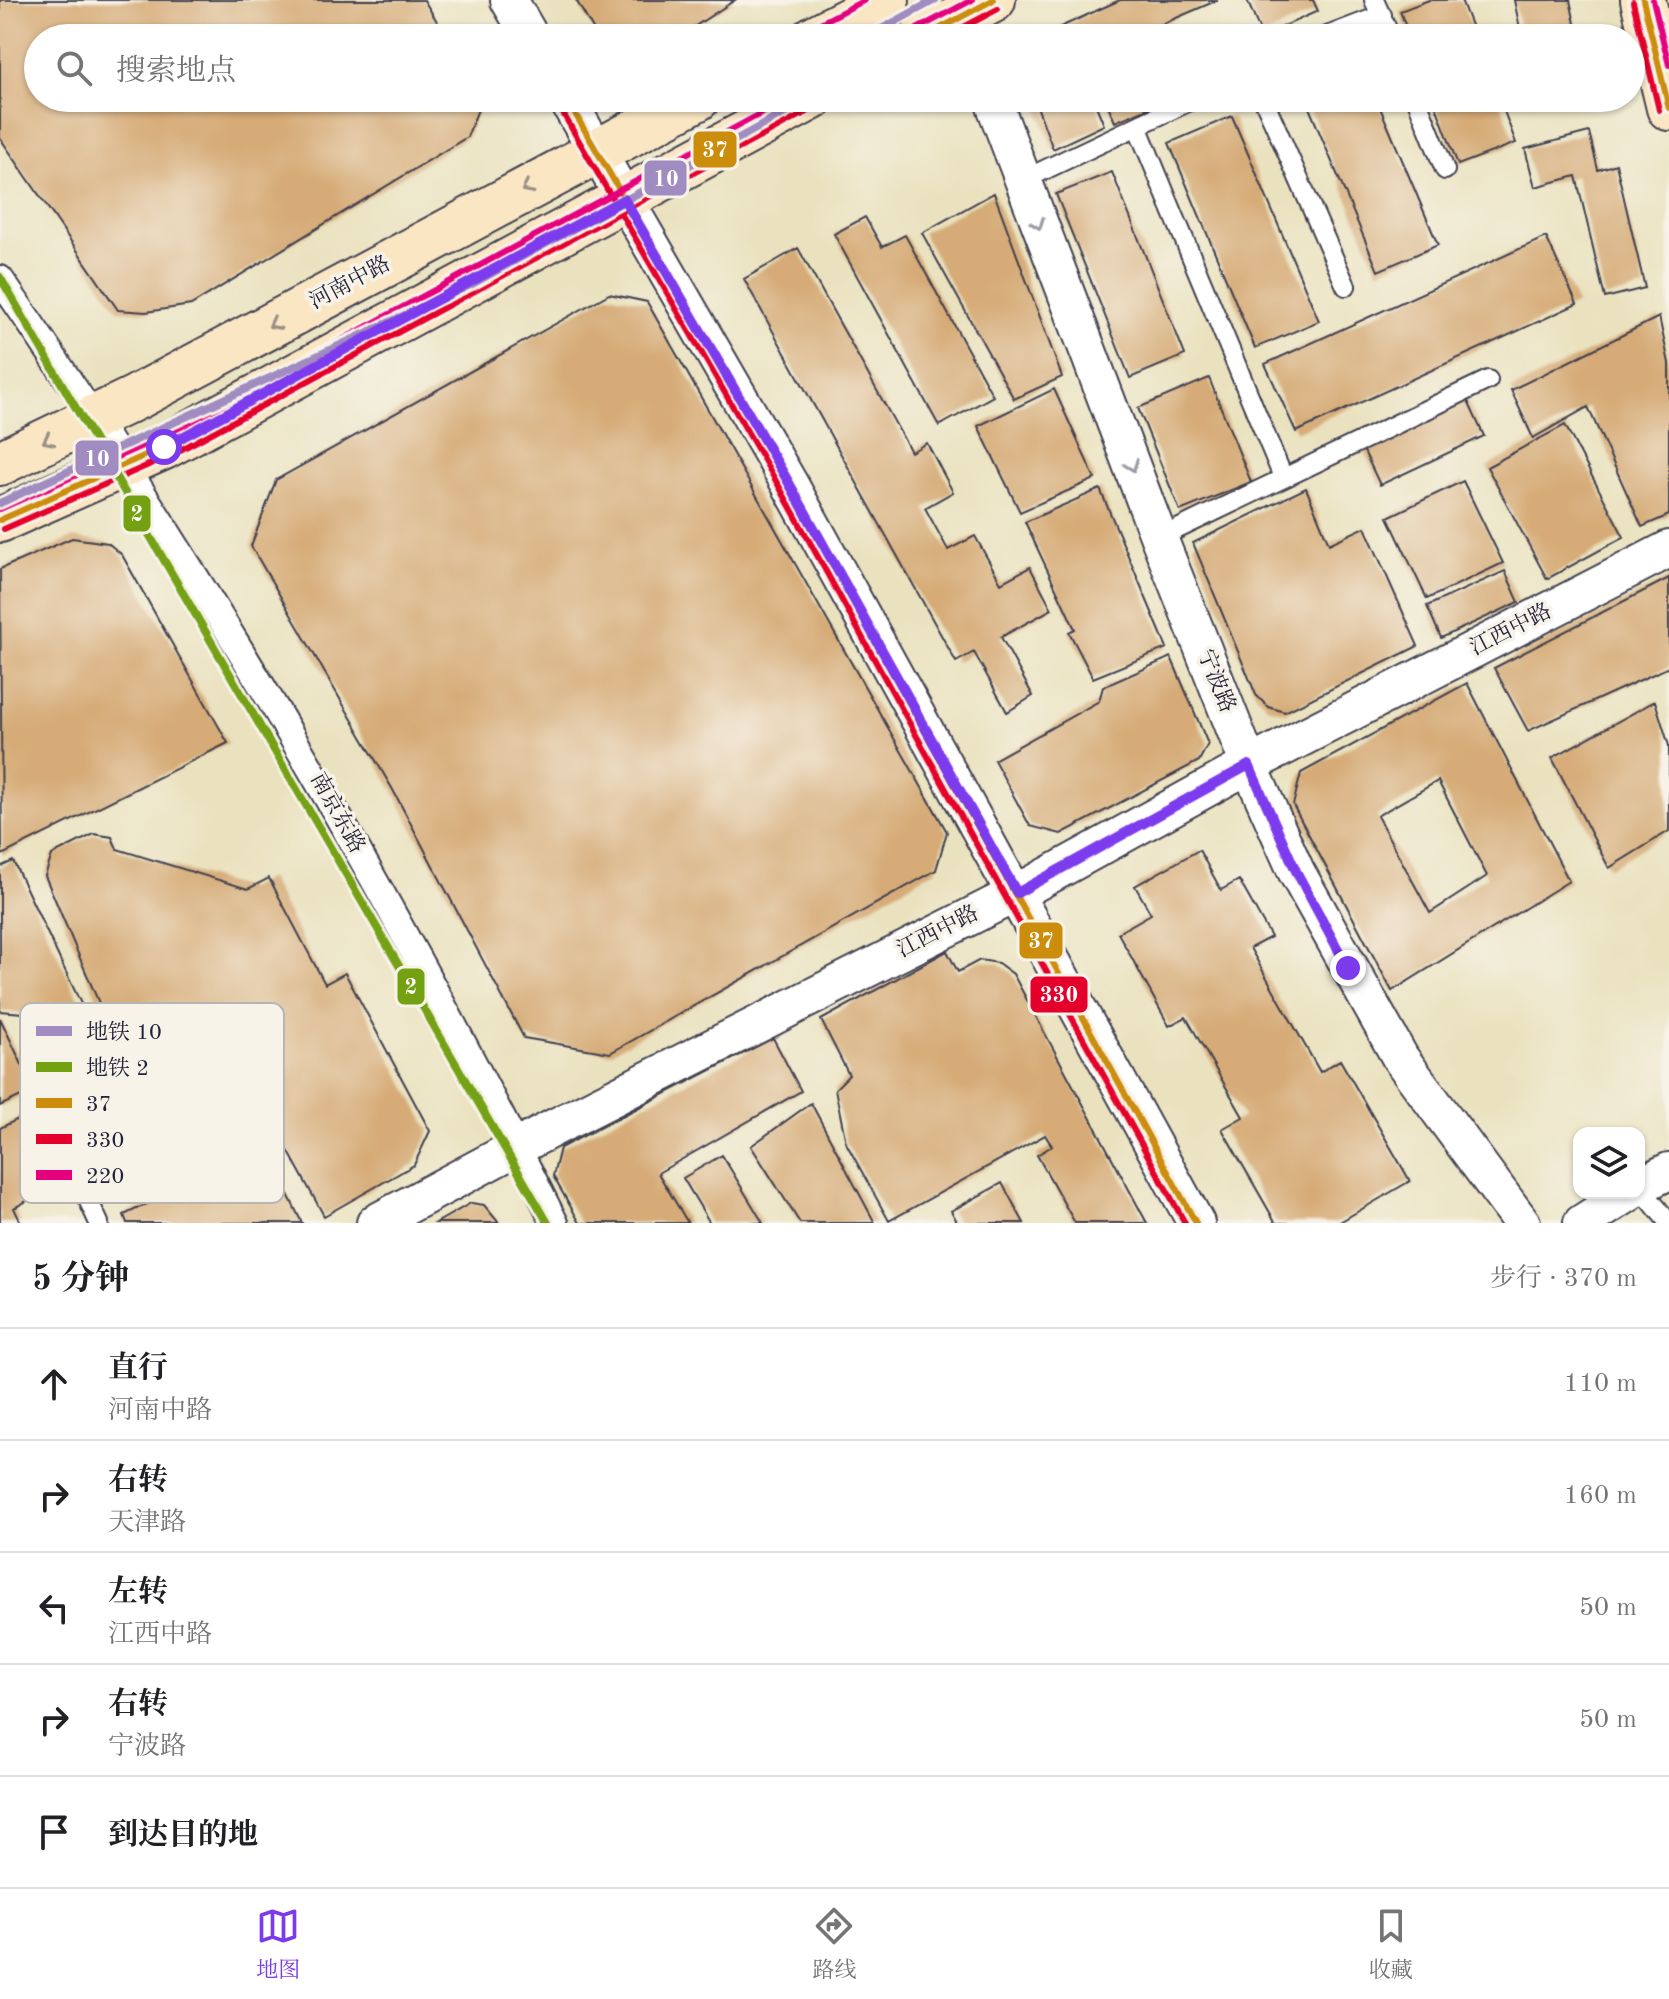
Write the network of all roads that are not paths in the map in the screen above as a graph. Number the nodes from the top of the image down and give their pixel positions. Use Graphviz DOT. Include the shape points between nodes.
graph roads {
  1 [pos="509,0"];
  2 [pos="887,0"];
  3 [pos="1643,0"];
  4 [pos="1378,8"];
  5 [pos="970,14"];
  6 [pos="523,24"];
  7 [pos="841,24"];
  8 [pos="950,24"];
  9 [pos="1348,24"];
  10 [pos="1669,108"];
  11 [pos="574,112"];
  12 [pos="671,112"];
  13 [pos="785,112"];
  14 [pos="997,112"];
  15 [pos="1166,112"];
  16 [pos="1269,112"];
  17 [pos="1422,112"];
  18 [pos="1137,126"];
  19 [pos="596,151"];
  20 [pos="1445,170"];
  21 [pos="1021,181"];
  22 [pos="624,199"];
  23 [pos="0,279"];
  24 [pos="1346,286"];
  25 [pos="1488,380"];
  26 [pos="95,416"];
  27 [pos="0,463"];
  28 [pos="128,466"];
  29 [pos="1283,477"];
  30 [pos="0,520"];
  31 [pos="1159,538"];
  32 [pos="1669,549"];
  33 [pos="1249,765"];
  34 [pos="1017,893"];
  35 [pos="517,1147"];
  36 [pos="1669,1171"];
  37 [pos="1645,1183"];
  38 [pos="1645,1193"];
  39 [pos="1620,1199"];
  40 [pos="90,1203"];
  41 [pos="99,1223"];
  42 [pos="375,1223"];
  43 [pos="555,1223"];
  44 [pos="1196,1223"];
  45 [pos="1522,1223"];
  46 [pos="1582,1223"];
  47 [pos="1669,1223"];
  1 -- 6 [label="street"];
  2 -- 7 [label="main road"];
  3 -- 10 [label="main road"];
  4 -- 9 [label="lane"];
  5 -- 8 [label="main road"];
  11 -- 19 [label="street"];
  12 -- 19 [label="main road, 河南中路"];
  13 -- 22 [label="main road"];
  14 -- 21 [label="street, 宁波路"];
  15 -- 18 [label="lane"];
  16 -- 24 [label="lane"];
  17 -- 20 [label="lane"];
  18 -- 21 [label="lane"];
  18 -- 29 [label="lane"];
  19 -- 22 [label="street"];
  19 -- 26 [label="main road, 河南中路, one-way"];
  21 -- 31 [label="street, 宁波路, one-way"];
  22 -- 28 [label="main road"];
  22 -- 34 [label="street"];
  23 -- 26 [label="street, 南京东路"];
  25 -- 29 [label="lane"];
  26 -- 27 [label="main road, 河南中路, one-way"];
  26 -- 28 [label="street, 南京东路"];
  28 -- 30 [label="main road"];
  28 -- 35 [label="street, 南京东路" via="300,744"];
  29 -- 31 [label="lane"];
  31 -- 33 [label="street, 宁波路"];
  32 -- 33 [label="street, 江西中路"];
  33 -- 34 [label="street, 江西中路"];
  33 -- 45 [label="street, 宁波路" via="1296,871 1401,1059"];
  34 -- 35 [label="street, 江西中路"];
  34 -- 44 [label="street"];
  35 -- 42 [label="street, 江西中路"];
  35 -- 43 [label="street, 南京东路"];
  36 -- 37 [label="street"];
  38 -- 47 [label="lane"];
  39 -- 46 [label="street"];
  40 -- 41 [label="lane"];
}
